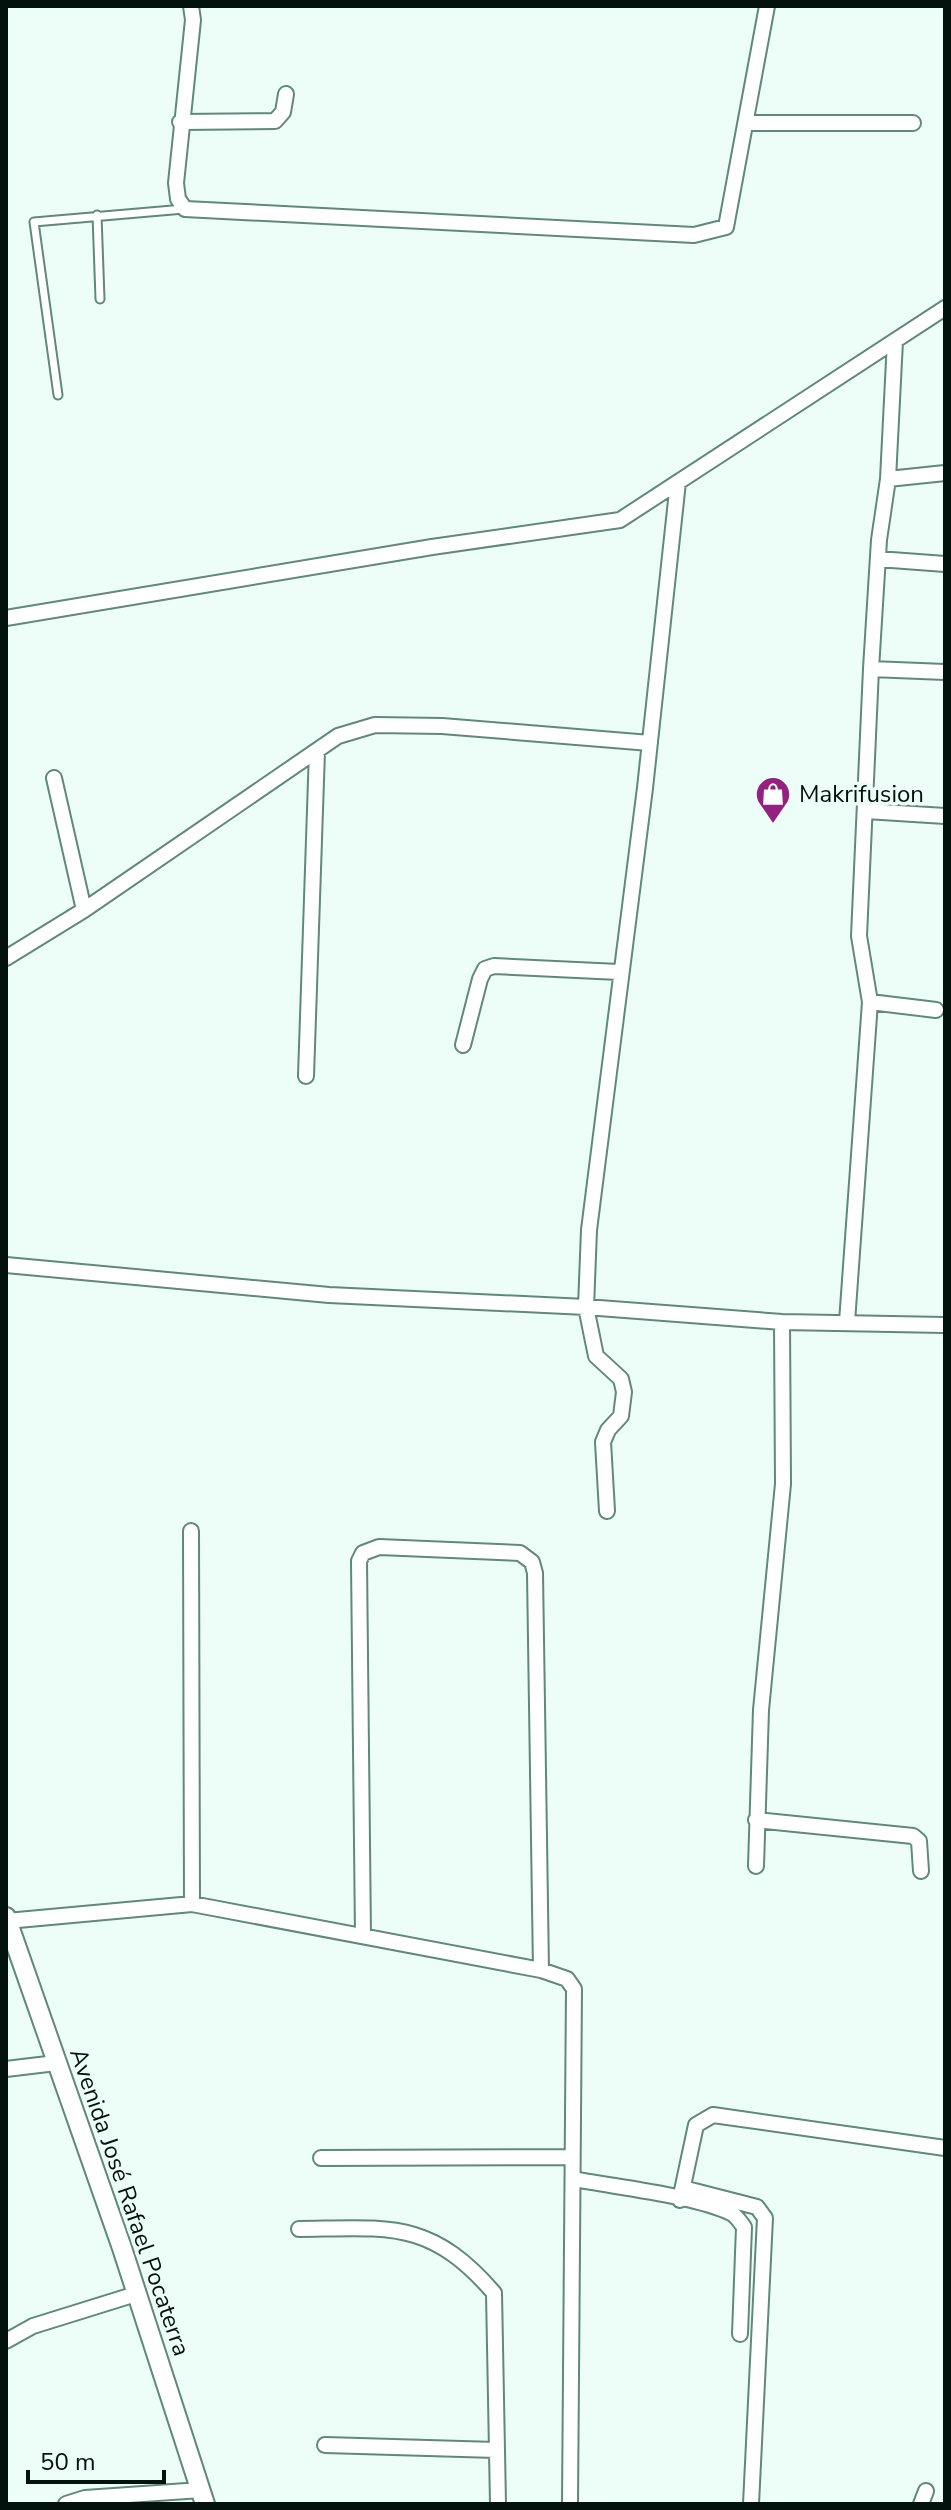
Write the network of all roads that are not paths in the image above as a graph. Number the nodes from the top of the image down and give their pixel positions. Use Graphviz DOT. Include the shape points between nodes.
graph roads {
  1 [pos="191,6"];
  2 [pos="767,6"];
  3 [pos="286,94"];
  4 [pos="180,122"];
  5 [pos="748,123"];
  6 [pos="913,123"];
  7 [pos="185,209"];
  8 [pos="97,215"];
  9 [pos="100,299"];
  10 [pos="945,308"];
  11 [pos="895,341"];
  12 [pos="58,395"];
  13 [pos="945,473"];
  14 [pos="888,479"];
  15 [pos="678,482"];
  16 [pos="878,559"];
  17 [pos="945,564"];
  18 [pos="6,618"];
  19 [pos="871,669"];
  20 [pos="945,672"];
  21 [pos="650,743"];
  22 [pos="317,751"];
  23 [pos="54,778"];
  24 [pos="866,811"];
  25 [pos="945,816"];
  26 [pos="84,910"];
  27 [pos="6,958"];
  28 [pos="619,972"];
  29 [pos="870,1002"];
  30 [pos="936,1010"];
  31 [pos="463,1045"];
  32 [pos="306,1076"];
  33 [pos="6,1265"];
  34 [pos="586,1307"];
  35 [pos="782,1322"];
  36 [pos="847,1322"];
  37 [pos="945,1325"];
  38 [pos="607,1511"];
  39 [pos="191,1531"];
  40 [pos="756,1820"];
  41 [pos="756,1866"];
  42 [pos="921,1871"];
  43 [pos="192,1904"];
  44 [pos="7,1919"];
  45 [pos="363,1936"];
  46 [pos="541,1970"];
  47 [pos="56,2063"];
  48 [pos="6,2069"];
  49 [pos="945,2148"];
  50 [pos="572,2157"];
  51 [pos="321,2158"];
  52 [pos="574,2179"];
  53 [pos="681,2194"];
  54 [pos="299,2229"];
  55 [pos="136,2294"];
  56 [pos="740,2334"];
  57 [pos="6,2341"];
  58 [pos="325,2445"];
  59 [pos="496,2450"];
  60 [pos="203,2497"];
  61 [pos="66,2504"];
  62 [pos="498,2504"];
  63 [pos="570,2504"];
  64 [pos="751,2504"];
  1 -- 4 [label="street"];
  2 -- 5 [label="street"];
  3 -- 4 [label="street" via="283,112 275,121"];
  4 -- 7 [label="street" via="176,183"];
  5 -- 6 [label="street"];
  5 -- 7 [label="street" via="726,227 694,235"];
  7 -- 8 [label="lane"];
  8 -- 9 [label="lane"];
  8 -- 12 [label="lane" via="34,222"];
  10 -- 11 [label="street"];
  11 -- 14 [label="street"];
  11 -- 15 [label="street"];
  13 -- 14 [label="street"];
  14 -- 16 [label="street"];
  15 -- 18 [label="street" via="620,520"];
  15 -- 21 [label="street"];
  16 -- 17 [label="street"];
  16 -- 19 [label="street"];
  19 -- 20 [label="street"];
  19 -- 24 [label="street"];
  21 -- 22 [label="street" via="375,725 338,736"];
  21 -- 28 [label="street"];
  22 -- 26 [label="street"];
  22 -- 32 [label="street"];
  23 -- 26 [label="street"];
  24 -- 25 [label="street"];
  24 -- 29 [label="street" via="859,936"];
  26 -- 27 [label="street"];
  28 -- 31 [label="street" via="485,969"];
  28 -- 34 [label="street" via="589,1230"];
  29 -- 30 [label="street"];
  29 -- 36 [label="street"];
  33 -- 34 [label="street" via="329,1295"];
  34 -- 35 [label="street"];
  34 -- 38 [label="street" via="596,1356 621,1379 624,1392 621,1416 603,1442"];
  35 -- 36 [label="street"];
  35 -- 40 [label="street" via="783,1484"];
  36 -- 37 [label="street"];
  39 -- 43 [label="street"];
  40 -- 41 [label="street"];
  40 -- 42 [label="street" via="913,1836 919,1841"];
  43 -- 44 [label="street"];
  43 -- 45 [label="street"];
  44 -- 47 [label="street, Avenida José Rafael Pocaterra"];
  45 -- 46 [label="street"];
  45 -- 46 [label="street" via="359,1561 363,1553 379,1547 520,1553 532,1562 535,1573"];
  46 -- 50 [label="street" via="567,1979 574,1989"];
  47 -- 48 [label="street"];
  47 -- 55 [label="street, Avenida José Rafael Pocaterra"];
  49 -- 53 [label="street" via="713,2115 696,2125"];
  50 -- 51 [label="street"];
  50 -- 52 [label="street"];
  52 -- 53 [label="street"];
  52 -- 63 [label="street"];
  53 -- 56 [label="street" via="730,2213 744,2227"];
  53 -- 64 [label="street" via="757,2207 765,2218"];
  54 -- 59 [label="street" via="383,2228 436,2240 473,2269 494,2293"];
  55 -- 57 [label="street" via="33,2326"];
  55 -- 60 [label="street, Avenida José Rafael Pocaterra"];
  58 -- 59 [label="street"];
  59 -- 62 [label="street"];
  60 -- 61 [label="street" via="85,2498"];
}
